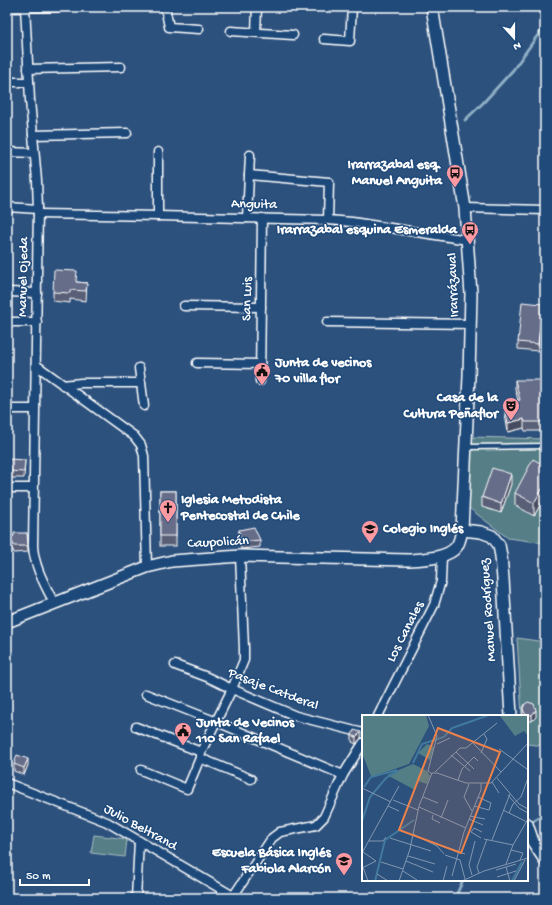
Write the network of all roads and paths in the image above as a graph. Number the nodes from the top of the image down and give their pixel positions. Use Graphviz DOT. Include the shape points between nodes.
graph roads {
  1 [pos="25,7"];
  2 [pos="58,7"];
  3 [pos="165,7"];
  4 [pos="257,7"];
  5 [pos="352,7"];
  6 [pos="432,7"];
  7 [pos="7,8"];
  8 [pos="199,29"];
  9 [pos="231,31"];
  10 [pos="256,32"];
  11 [pos="293,35"];
  12 [pos="324,39"];
  13 [pos="121,68"];
  14 [pos="28,69"];
  15 [pos="7,82"];
  16 [pos="29,82"];
  17 [pos="128,133"];
  18 [pos="33,134"];
  19 [pos="7,152"];
  20 [pos="158,152"];
  21 [pos="34,154"];
  22 [pos="250,155"];
  23 [pos="249,175"];
  24 [pos="7,207"];
  25 [pos="465,208"];
  26 [pos="545,210"];
  27 [pos="38,212"];
  28 [pos="158,216"];
  29 [pos="247,218"];
  30 [pos="262,218"];
  31 [pos="328,220"];
  32 [pos="468,240"];
  33 [pos="7,292"];
  34 [pos="37,293"];
  35 [pos="184,306"];
  36 [pos="261,307"];
  37 [pos="7,322"];
  38 [pos="37,322"];
  39 [pos="327,322"];
  40 [pos="471,324"];
  41 [pos="197,363"];
  42 [pos="260,364"];
  43 [pos="36,365"];
  44 [pos="140,368"];
  45 [pos="260,381"];
  46 [pos="141,383"];
  47 [pos="63,385"];
  48 [pos="144,406"];
  49 [pos="7,409"];
  50 [pos="34,409"];
  51 [pos="545,446"];
  52 [pos="466,447"];
  53 [pos="7,488"];
  54 [pos="33,488"];
  55 [pos="462,530"];
  56 [pos="240,556"];
  57 [pos="442,556"];
  58 [pos="147,567"];
  59 [pos="54,603"];
  60 [pos="7,622"];
  61 [pos="175,665"];
  62 [pos="232,689"];
  63 [pos="146,694"];
  64 [pos="379,715"];
  65 [pos="511,715"];
  66 [pos="217,722"];
  67 [pos="136,727"];
  68 [pos="362,733"];
  69 [pos="362,746"];
  70 [pos="201,755"];
  71 [pos="141,770"];
  72 [pos="343,775"];
  73 [pos="252,779"];
  74 [pos="7,782"];
  75 [pos="528,827"];
  76 [pos="139,841"];
  77 [pos="545,860"];
  78 [pos="233,897"];
  79 [pos="136,898"];
  1 -- 2 [label="street"];
  1 -- 7 [label="street"];
  1 -- 14 [label="street, Manuel Ojeda"];
  3 -- 8 [label="street" via="169,26"];
  4 -- 10 [label="street"];
  5 -- 12 [label="street" via="350,41"];
  6 -- 25 [label="main road, Irarrázaval"];
  9 -- 10 [label="street"];
  10 -- 11 [label="street"];
  13 -- 14 [label="street"];
  14 -- 16 [label="street, Manuel Ojeda"];
  15 -- 16 [label="street"];
  16 -- 18 [label="street, Manuel Ojeda"];
  17 -- 18 [label="street"];
  18 -- 21 [label="street, Manuel Ojeda"];
  19 -- 21 [label="street"];
  20 -- 28 [label="street"];
  21 -- 27 [label="street, Manuel Ojeda"];
  22 -- 23 [label="street"];
  23 -- 29 [label="street"];
  23 -- 31 [label="street" via="329,182"];
  24 -- 27 [label="street, Anguita"];
  25 -- 26 [label="street"];
  25 -- 32 [label="main road, Irarrázaval"];
  27 -- 28 [label="street, Anguita"];
  27 -- 34 [label="street, Manuel Ojeda"];
  28 -- 29 [label="street, Anguita"];
  29 -- 30 [label="street, Anguita"];
  30 -- 31 [label="street, Anguita"];
  30 -- 36 [label="street, San Luis"];
  31 -- 32 [label="street, Anguita"];
  32 -- 40 [label="main road, Irarrázaval"];
  33 -- 34 [label="street"];
  34 -- 38 [label="street, Manuel Ojeda"];
  35 -- 36 [label="street"];
  36 -- 42 [label="street, San Luis"];
  37 -- 38 [label="street"];
  38 -- 43 [label="street, Manuel Ojeda"];
  39 -- 40 [label="street"];
  40 -- 52 [label="main road, Irarrázaval"];
  41 -- 42 [label="street"];
  42 -- 45 [label="street, San Luis"];
  43 -- 47 [label="street"];
  43 -- 50 [label="street, Manuel Ojeda"];
  44 -- 46 [label="street"];
  46 -- 47 [label="street"];
  46 -- 48 [label="street"];
  47 -- 58 [label="street" via="134,436 141,445 144,456"];
  49 -- 50 [label="street"];
  50 -- 54 [label="street, Manuel Ojeda"];
  51 -- 52 [label="lane"];
  52 -- 55 [label="main road, Irarrázaval"];
  53 -- 54 [label="street"];
  54 -- 59 [label="street, Manuel Ojeda" via="34,553 37,566"];
  55 -- 57 [label="main road, Irarrázaval" via="457,546"];
  55 -- 65 [label="main road, Manuel Rodríguez" via="492,536 499,545"];
  56 -- 57 [label="main road, Caupolicán" via="408,560"];
  56 -- 58 [label="main road, Caupolicán" via="172,561"];
  56 -- 62 [label="street" via="244,660"];
  57 -- 64 [label="street, Los Canales" via="441,581 434,605"];
  58 -- 59 [label="main road, Caupolicán"];
  59 -- 60 [label="main road, Caupolicán"];
  61 -- 62 [label="street, Pasaje Catderal"];
  62 -- 66 [label="street"];
  62 -- 68 [label="street, Pasaje Catderal" via="296,716"];
  63 -- 66 [label="street"];
  66 -- 70 [label="street"];
  66 -- 72 [label="street"];
  67 -- 70 [label="street"];
  69 -- 72 [label="street"];
  70 -- 71 [label="street" via="187,789"];
  70 -- 73 [label="street"];
  72 -- 78 [label="street" via="324,817 316,825 280,832 272,838"];
  74 -- 76 [label="street, Julio Beltrand" via="108,822"];
  75 -- 77 [label="main road" via="533,842"];
  76 -- 78 [label="street, Julio Beltrand"];
  76 -- 79 [label="street"];
}
